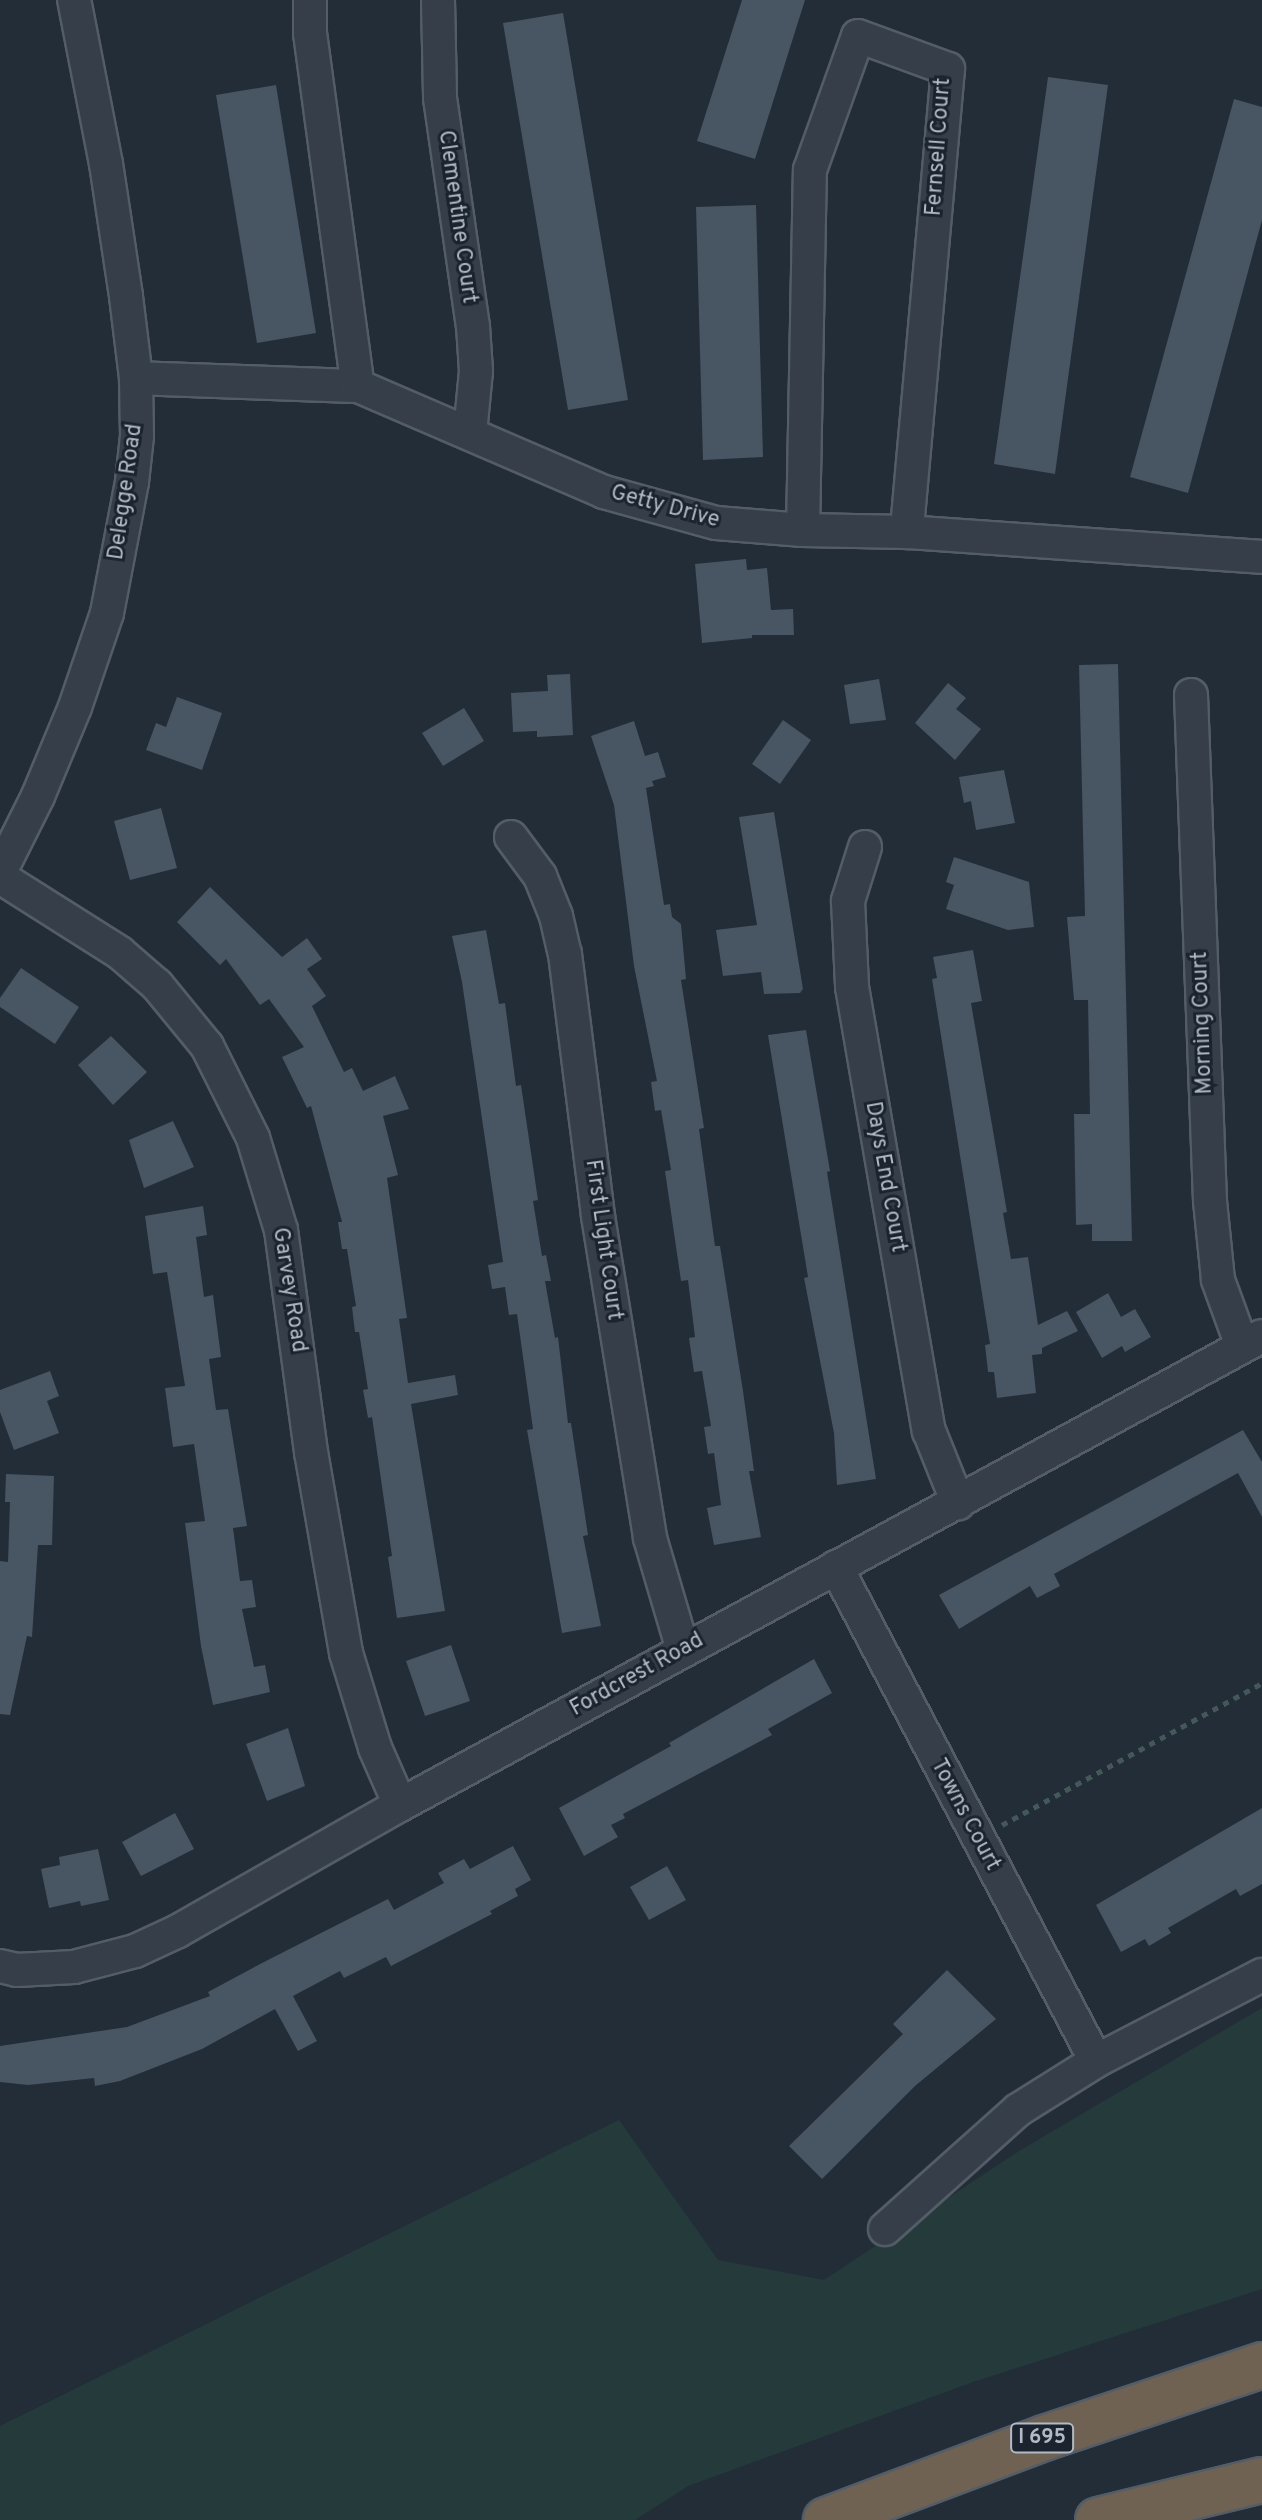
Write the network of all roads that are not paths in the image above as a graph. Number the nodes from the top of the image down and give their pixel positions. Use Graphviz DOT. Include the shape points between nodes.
graph roads {
  1 [pos="74,0"];
  2 [pos="310,0"];
  3 [pos="438,0"];
  4 [pos="136,378"];
  5 [pos="358,386"];
  6 [pos="470,433"];
  7 [pos="803,530"];
  8 [pos="907,532"];
  9 [pos="1261,552"];
  10 [pos="1191,695"];
  11 [pos="511,837"];
  12 [pos="865,847"];
  13 [pos="0,874"];
  14 [pos="1252,1341"];
  15 [pos="958,1503"];
  16 [pos="836,1567"];
  17 [pos="683,1650"];
  18 [pos="400,1805"];
  19 [pos="0,1966"];
  20 [pos="1262,1975"];
  21 [pos="1096,2061"];
  22 [pos="885,2229"];
  23 [pos="1262,2365"];
  24 [pos="1262,2480"];
  25 [pos="1147,2513"];
  26 [pos="826,2520"];
  27 [pos="1098,2520"];
  1 -- 4 [label="street, Delegge Road" via="108,179"];
  2 -- 5 [label="street" via="310,33"];
  3 -- 6 [label="street, Clementine Court" via="440,98 473,326 476,371"];
  4 -- 5 [label="street, Getty Drive"];
  4 -- 13 [label="street, Delegge Road" via="132,482 107,613 69,722"];
  5 -- 6 [label="street, Getty Drive"];
  6 -- 7 [label="street, Getty Drive" via="604,492 716,523"];
  7 -- 8 [label="street, Getty Drive"];
  7 -- 8 [label="street, Fernsell Court" via="810,170 858,36 948,69"];
  8 -- 9 [label="street, Getty Drive"];
  10 -- 14 [label="street, Morning Court" via="1210,1201 1218,1280"];
  11 -- 17 [label="street, First Light Court" via="544,885 565,954 598,1216 650,1538"];
  12 -- 15 [label="street, Days End Court" via="848,901 852,987 929,1431"];
  13 -- 18 [label="street, Garvey Road" via="120,953 157,985 207,1046 253,1138 281,1230 311,1452 346,1653 375,1748"];
  14 -- 15 [label="street, Fordcrest Road"];
  15 -- 16 [label="street, Fordcrest Road"];
  16 -- 17 [label="street, Fordcrest Road"];
  16 -- 21 [label="street, Towns Court"];
  17 -- 18 [label="street, Fordcrest Road"];
  18 -- 19 [label="street, Fordcrest Road" via="135,1951 47,1970"];
  20 -- 21 [label="street"];
  21 -- 22 [label="street" via="1018,2110"];
  23 -- 26 [label="highway, I 695" via="1044,2438"];
  24 -- 25 [label="highway"];
  25 -- 27 [label="highway"];
}
